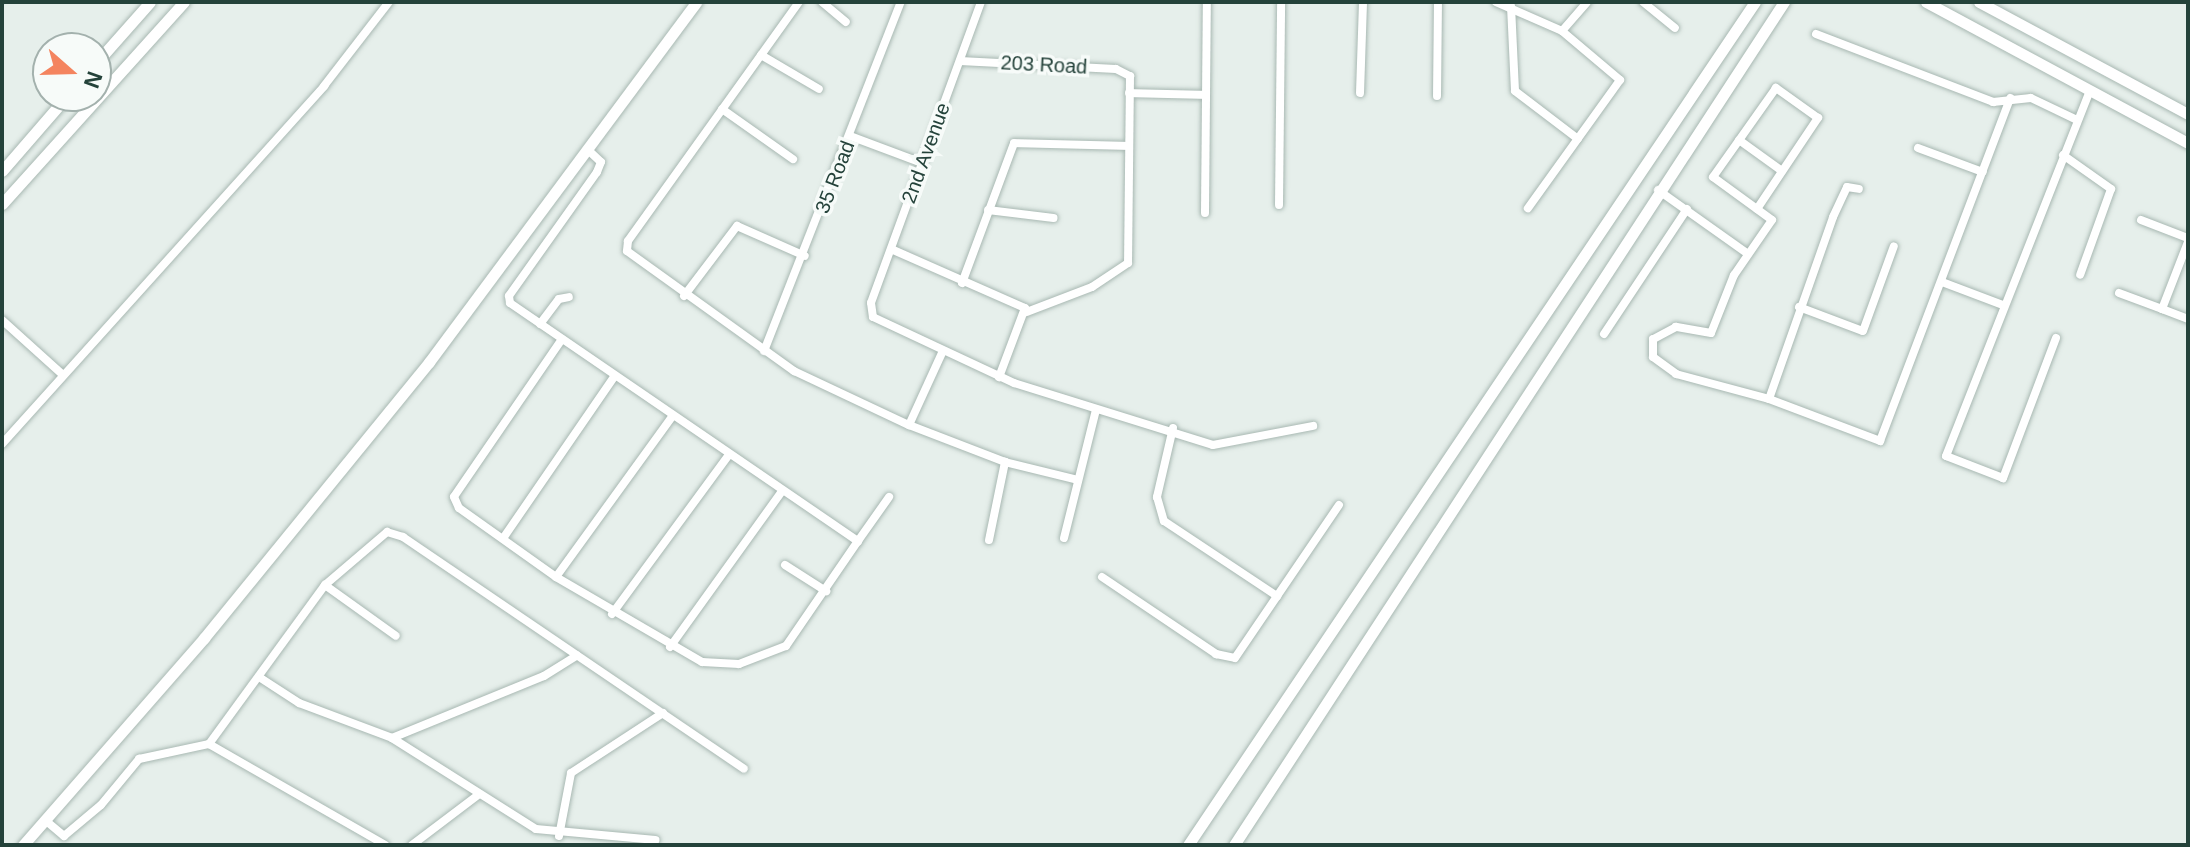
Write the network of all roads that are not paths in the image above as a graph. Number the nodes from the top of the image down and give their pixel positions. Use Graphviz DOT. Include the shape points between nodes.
graph roads {
  1 [pos="150,2"];
  2 [pos="184,2"];
  3 [pos="389,2"];
  4 [pos="696,2"];
  5 [pos="799,2"];
  6 [pos="822,2"];
  7 [pos="901,2"];
  8 [pos="981,2"];
  9 [pos="1207,2"];
  10 [pos="1281,2"];
  11 [pos="1363,2"];
  12 [pos="1438,2"];
  13 [pos="1496,2"];
  14 [pos="1587,2"];
  15 [pos="1643,2"];
  16 [pos="1755,2"];
  17 [pos="1784,2"];
  18 [pos="1926,2"];
  19 [pos="1979,2"];
  20 [pos="1511,6"];
  21 [pos="846,22"];
  22 [pos="1675,28"];
  23 [pos="1562,31"];
  24 [pos="1816,34"];
  25 [pos="112,45"];
  26 [pos="761,55"];
  27 [pos="960,61"];
  28 [pos="819,89"];
  29 [pos="2090,90"];
  30 [pos="1129,93"];
  31 [pos="1360,93"];
  32 [pos="1206,95"];
  33 [pos="1437,96"];
  34 [pos="2010,98"];
  35 [pos="722,109"];
  36 [pos="53,112"];
  37 [pos="2188,114"];
  38 [pos="2075,119"];
  39 [pos="850,136"];
  40 [pos="1578,139"];
  41 [pos="1739,140"];
  42 [pos="2188,143"];
  43 [pos="1127,146"];
  44 [pos="1918,148"];
  45 [pos="587,149"];
  46 [pos="2063,155"];
  47 [pos="793,159"];
  48 [pos="922,163"];
  49 [pos="2,171"];
  50 [pos="1782,171"];
  51 [pos="1983,172"];
  52 [pos="1859,189"];
  53 [pos="1658,190"];
  54 [pos="2,204"];
  55 [pos="1279,205"];
  56 [pos="1528,208"];
  57 [pos="1687,209"];
  58 [pos="1757,209"];
  59 [pos="988,210"];
  60 [pos="1205,213"];
  61 [pos="1054,218"];
  62 [pos="2141,220"];
  63 [pos="2188,240"];
  64 [pos="1894,246"];
  65 [pos="891,249"];
  66 [pos="1748,254"];
  67 [pos="805,256"];
  68 [pos="2080,275"];
  69 [pos="1942,282"];
  70 [pos="962,283"];
  71 [pos="2119,293"];
  72 [pos="684,296"];
  73 [pos="569,297"];
  74 [pos="2003,305"];
  75 [pos="1799,307"];
  76 [pos="2162,309"];
  77 [pos="1027,312"];
  78 [pos="2188,319"];
  79 [pos="2,320"];
  80 [pos="540,324"];
  81 [pos="1604,334"];
  82 [pos="2056,338"];
  83 [pos="562,339"];
  84 [pos="764,351"];
  85 [pos="942,353"];
  86 [pos="62,374"];
  87 [pos="614,377"];
  88 [pos="999,377"];
  89 [pos="1769,399"];
  90 [pos="1096,410"];
  91 [pos="672,417"];
  92 [pos="909,425"];
  93 [pos="1313,426"];
  94 [pos="1173,428"];
  95 [pos="2,444"];
  96 [pos="729,455"];
  97 [pos="1005,462"];
  98 [pos="1078,480"];
  99 [pos="782,491"];
  100 [pos="889,497"];
  101 [pos="1339,505"];
  102 [pos="504,537"];
  103 [pos="1064,538"];
  104 [pos="989,540"];
  105 [pos="858,541"];
  106 [pos="785,565"];
  107 [pos="556,577"];
  108 [pos="1102,577"];
  109 [pos="325,585"];
  110 [pos="826,591"];
  111 [pos="1277,596"];
  112 [pos="612,614"];
  113 [pos="396,636"];
  114 [pos="670,647"];
  115 [pos="577,655"];
  116 [pos="259,677"];
  117 [pos="663,713"];
  118 [pos="392,738"];
  119 [pos="209,744"];
  120 [pos="744,769"];
  121 [pos="478,795"];
  122 [pos="45,820"];
  123 [pos="64,836"];
  124 [pos="559,836"];
  125 [pos="655,840"];
  126 [pos="23,845"];
  127 [pos="56,845"];
  128 [pos="385,845"];
  129 [pos="412,845"];
  130 [pos="1188,845"];
  131 [pos="1234,845"];
  1 -- 25 [label="street"];
  2 -- 54 [label="street"];
  3 -- 86 [label="street" via="324,86"];
  4 -- 45 [label="street"];
  5 -- 26 [label="street"];
  6 -- 21 [label="street"];
  7 -- 39 [label="street, 35 Road"];
  8 -- 27 [label="street, 2nd Avenue"];
  9 -- 32 [label="street"];
  10 -- 55 [label="street"];
  11 -- 31 [label="street"];
  12 -- 33 [label="street"];
  13 -- 20 [label="street"];
  14 -- 23 [label="street"];
  15 -- 22 [label="street"];
  16 -- 130 [label="street"];
  17 -- 53 [label="street"];
  18 -- 29 [label="street"];
  19 -- 37 [label="street"];
  20 -- 23 [label="street"];
  20 -- 40 [label="street" via="1515,91"];
  23 -- 40 [label="street" via="1620,80"];
  24 -- 34 [label="street" via="1993,102"];
  26 -- 28 [label="street"];
  26 -- 35 [label="street"];
  27 -- 30 [label="street, 203 Road" via="1128,71"];
  27 -- 48 [label="street, 2nd Avenue"];
  29 -- 38 [label="street"];
  29 -- 42 [label="street"];
  30 -- 32 [label="street"];
  30 -- 43 [label="street"];
  32 -- 60 [label="street"];
  34 -- 38 [label="street" via="2031,98"];
  34 -- 51 [label="street"];
  35 -- 47 [label="street"];
  35 -- 72 [label="street" via="626,246"];
  36 -- 49 [label="street"];
  38 -- 46 [label="street"];
  39 -- 48 [label="street"];
  39 -- 67 [label="street, 35 Road"];
  40 -- 56 [label="street"];
  41 -- 50 [label="street"];
  41 -- 50 [label="street" via="1776,88 1818,118"];
  41 -- 58 [label="street" via="1713,177"];
  43 -- 59 [label="street" via="1014,143"];
  43 -- 77 [label="street" via="1128,263 1092,287"];
  44 -- 51 [label="street"];
  45 -- 80 [label="street" via="601,162 597,172 509,296"];
  45 -- 122 [label="street" via="429,362"];
  46 -- 68 [label="street" via="2111,189"];
  46 -- 74 [label="street"];
  48 -- 65 [label="street, 2nd Avenue"];
  50 -- 58 [label="street"];
  51 -- 69 [label="street"];
  52 -- 75 [label="street" via="1847,187"];
  53 -- 57 [label="street"];
  53 -- 131 [label="street"];
  57 -- 66 [label="street"];
  57 -- 81 [label="street"];
  58 -- 66 [label="street" via="1772,220"];
  59 -- 61 [label="street"];
  59 -- 70 [label="street"];
  62 -- 63 [label="street"];
  63 -- 76 [label="street"];
  64 -- 75 [label="street" via="1863,331"];
  65 -- 70 [label="street"];
  65 -- 85 [label="street, 2nd Avenue" via="871,303 873,317"];
  66 -- 89 [label="street" via="1711,333 1676,327 1649,345 1653,357 1676,374"];
  67 -- 72 [label="street" via="737,226"];
  67 -- 84 [label="street, 35 Road"];
  69 -- 74 [label="street"];
  69 -- 89 [label="street" via="1880,441"];
  70 -- 77 [label="street"];
  71 -- 76 [label="street"];
  72 -- 84 [label="street"];
  73 -- 80 [label="street" via="559,299"];
  74 -- 82 [label="street" via="1946,456 2003,478"];
  75 -- 89 [label="street"];
  76 -- 78 [label="street"];
  77 -- 88 [label="street"];
  79 -- 86 [label="street"];
  80 -- 83 [label="street"];
  83 -- 87 [label="street"];
  83 -- 102 [label="street" via="454,497 459,508"];
  84 -- 92 [label="street"];
  85 -- 88 [label="street"];
  85 -- 92 [label="street"];
  86 -- 95 [label="street"];
  87 -- 91 [label="street"];
  87 -- 102 [label="street"];
  88 -- 90 [label="street"];
  90 -- 94 [label="street"];
  90 -- 98 [label="street"];
  91 -- 96 [label="street"];
  91 -- 107 [label="street"];
  92 -- 97 [label="street"];
  93 -- 94 [label="street" via="1222,445"];
  94 -- 111 [label="street" via="1157,497 1164,521"];
  96 -- 99 [label="street"];
  96 -- 112 [label="street"];
  97 -- 98 [label="street"];
  97 -- 104 [label="street"];
  98 -- 103 [label="street"];
  99 -- 105 [label="street"];
  99 -- 114 [label="street"];
  100 -- 105 [label="street"];
  101 -- 111 [label="street"];
  102 -- 107 [label="street"];
  105 -- 110 [label="street"];
  106 -- 110 [label="street"];
  107 -- 112 [label="street"];
  108 -- 111 [label="street" via="1227,659 1240,653"];
  109 -- 113 [label="street"];
  109 -- 115 [label="street" via="380,535 396,533"];
  109 -- 116 [label="street"];
  110 -- 114 [label="street" via="786,646 756,661 702,662"];
  112 -- 114 [label="street"];
  115 -- 117 [label="street"];
  115 -- 118 [label="street" via="544,676"];
  116 -- 118 [label="street" via="299,703"];
  116 -- 119 [label="street"];
  117 -- 120 [label="street"];
  117 -- 124 [label="street" via="571,773"];
  118 -- 121 [label="street"];
  119 -- 123 [label="street" via="139,759 101,805"];
  119 -- 128 [label="street"];
  121 -- 124 [label="street" via="536,829"];
  121 -- 129 [label="street"];
  122 -- 123 [label="street"];
  122 -- 126 [label="street"];
  123 -- 127 [label="street"];
  124 -- 125 [label="street"];
}
